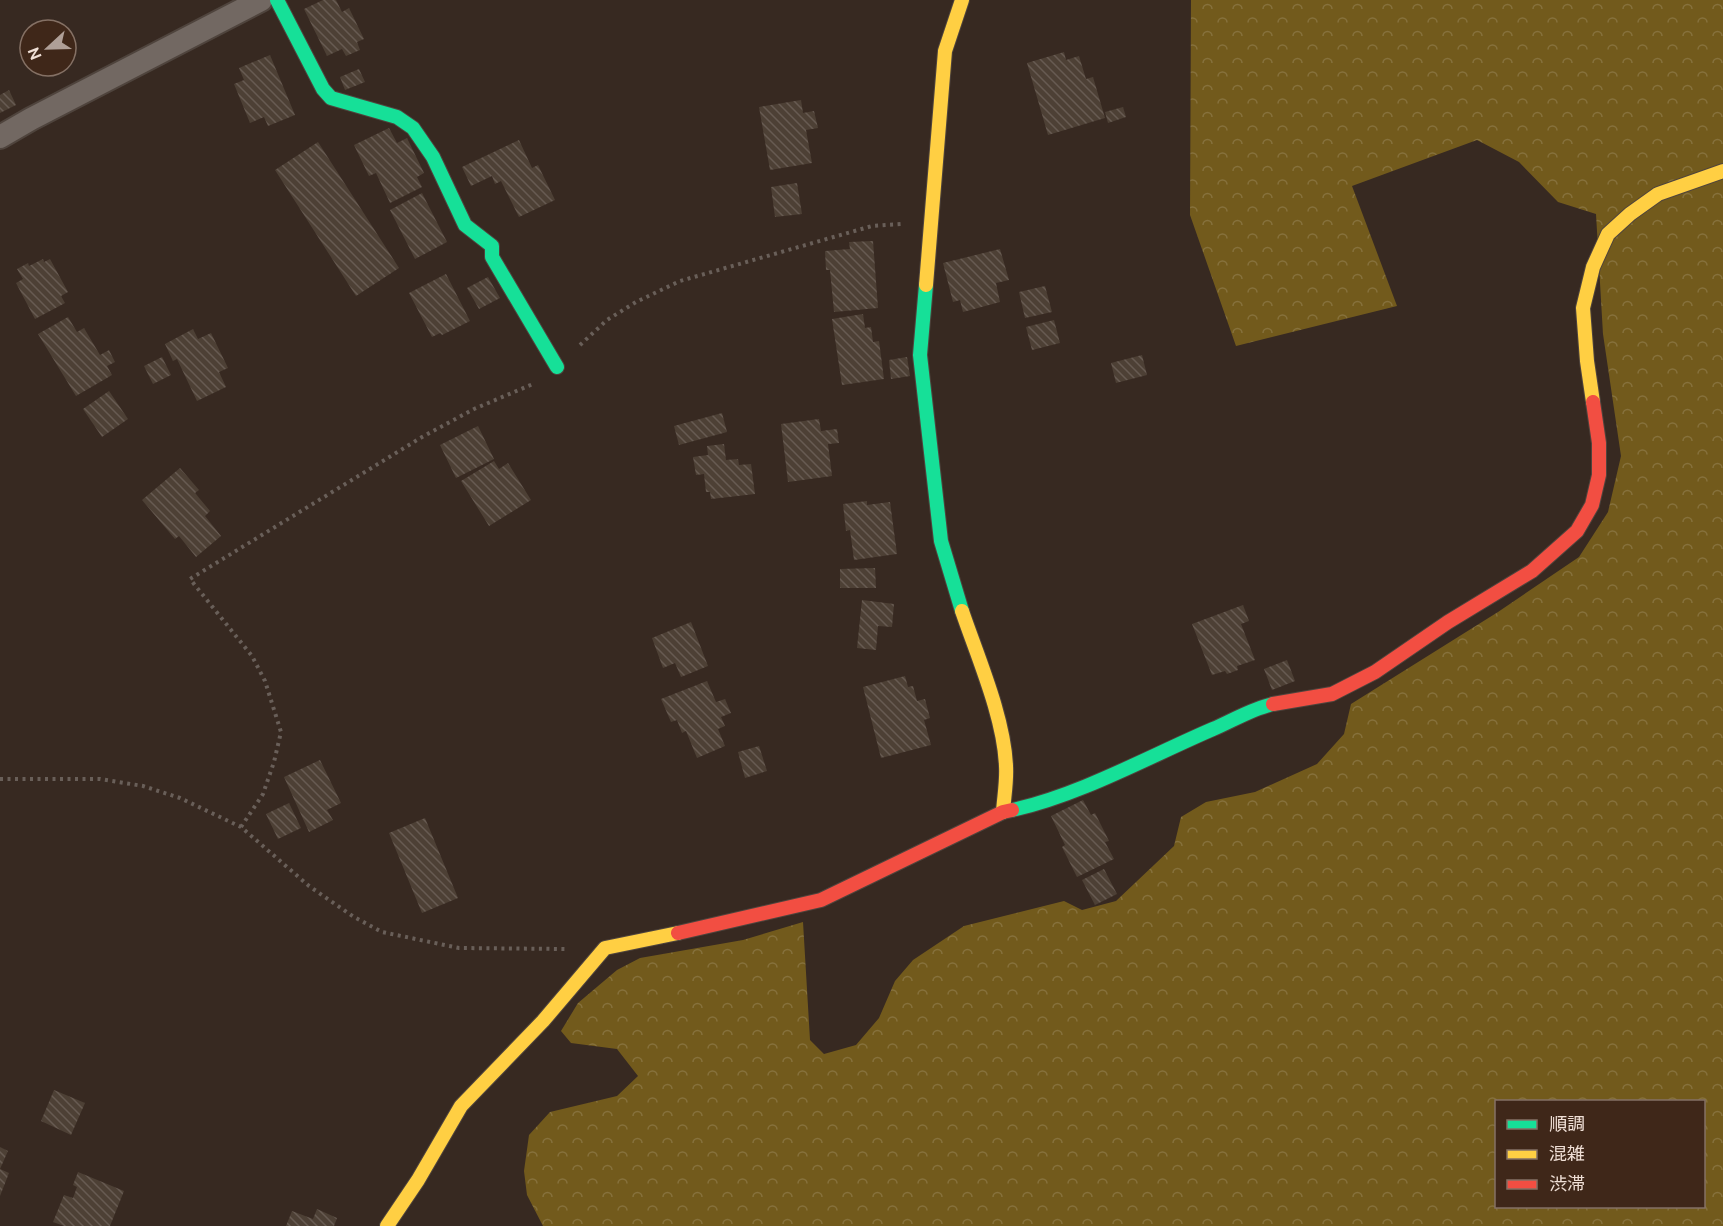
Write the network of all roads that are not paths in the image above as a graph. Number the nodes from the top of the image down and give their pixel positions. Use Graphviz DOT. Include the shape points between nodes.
graph roads {
  1 [pos="261,0"];
  2 [pos="277,0"];
  3 [pos="962,0"];
  4 [pos="0,137"];
  5 [pos="1723,171"];
  6 [pos="556,367"];
  7 [pos="1003,812"];
  8 [pos="387,1226"];
  1 -- 4 [label="street"];
  2 -- 6 [label="street" via="331,98 398,117 413,128 433,157 465,225 492,246 492,257"];
  3 -- 7 [label="street" via="945,51 920,354 941,541 1001,734 1006,766"];
  5 -- 7 [label="street" via="1658,194 1608,234 1593,267 1583,308 1599,443 1599,476 1592,505 1577,531 1540,564 1375,672 1332,694 1269,705 1091,783"];
  7 -- 8 [label="street" via="821,900 605,948 543,1021 461,1106"];
}
